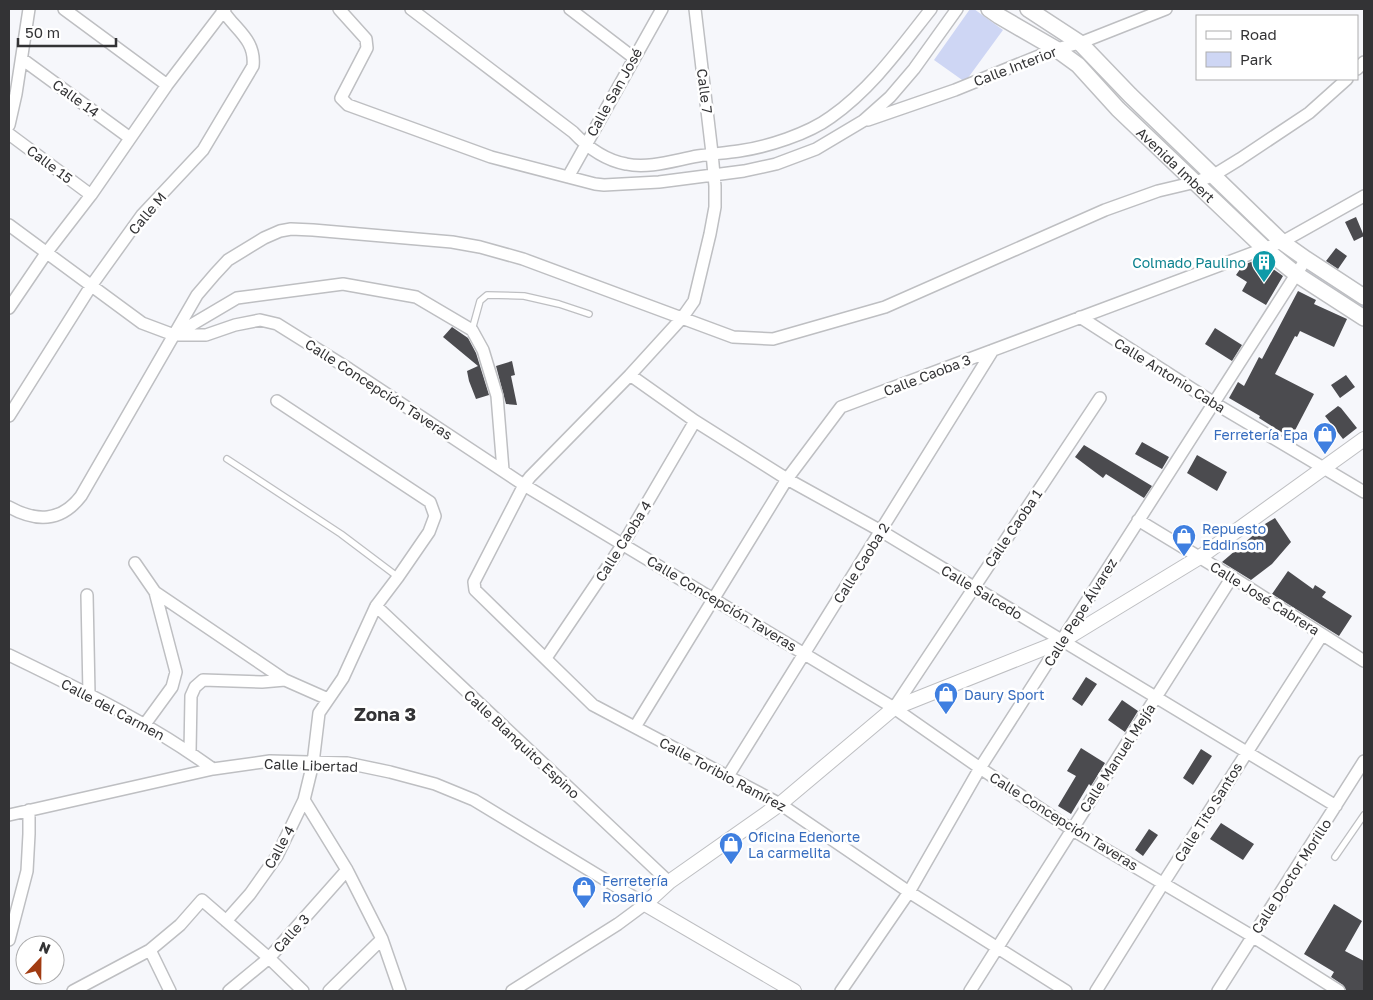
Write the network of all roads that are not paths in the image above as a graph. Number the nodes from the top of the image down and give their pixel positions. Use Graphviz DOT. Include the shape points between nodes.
graph roads {
  1 [pos="29,9"];
  2 [pos="64,9"];
  3 [pos="221,9"];
  4 [pos="338,9"];
  5 [pos="411,9"];
  6 [pos="570,9"];
  7 [pos="662,9"];
  8 [pos="694,9"];
  9 [pos="931,9"];
  10 [pos="957,9"];
  11 [pos="989,9"];
  12 [pos="1028,9"];
  13 [pos="1166,9"];
  14 [pos="1080,43"];
  15 [pos="1056,49"];
  16 [pos="634,58"];
  17 [pos="22,59"];
  18 [pos="1347,80"];
  19 [pos="167,85"];
  20 [pos="863,122"];
  21 [pos="9,125"];
  22 [pos="9,134"];
  23 [pos="130,138"];
  24 [pos="585,145"];
  25 [pos="712,153"];
  26 [pos="714,174"];
  27 [pos="1214,175"];
  28 [pos="568,177"];
  29 [pos="1196,182"];
  30 [pos="91,195"];
  31 [pos="1364,196"];
  32 [pos="9,225"];
  33 [pos="1282,242"];
  34 [pos="1264,248"];
  35 [pos="47,252"];
  36 [pos="1306,259"];
  37 [pos="1296,274"];
  38 [pos="91,286"];
  39 [pos="1364,297"];
  40 [pos="9,308"];
  41 [pos="589,314"];
  42 [pos="1080,317"];
  43 [pos="682,318"];
  44 [pos="1364,318"];
  45 [pos="472,330"];
  46 [pos="174,335"];
  47 [pos="994,350"];
  48 [pos="630,375"];
  49 [pos="1100,398"];
  50 [pos="277,401"];
  51 [pos="1214,403"];
  52 [pos="9,416"];
  53 [pos="695,421"];
  54 [pos="1364,438"];
  55 [pos="227,459"];
  56 [pos="1324,467"];
  57 [pos="503,470"];
  58 [pos="787,479"];
  59 [pos="524,485"];
  60 [pos="1364,492"];
  61 [pos="9,507"];
  62 [pos="1138,520"];
  63 [pos="881,531"];
  64 [pos="623,544"];
  65 [pos="1200,557"];
  66 [pos="135,563"];
  67 [pos="1232,576"];
  68 [pos="398,577"];
  69 [pos="474,586"];
  70 [pos="973,587"];
  71 [pos="155,592"];
  72 [pos="87,595"];
  73 [pos="714,599"];
  74 [pos="376,606"];
  75 [pos="1322,634"];
  76 [pos="1062,641"];
  77 [pos="805,653"];
  78 [pos="9,655"];
  79 [pos="546,658"];
  80 [pos="1364,661"];
  81 [pos="285,680"];
  82 [pos="89,694"];
  83 [pos="1156,697"];
  84 [pos="328,699"];
  85 [pos="894,708"];
  86 [pos="145,724"];
  87 [pos="635,727"];
  88 [pos="190,752"];
  89 [pos="1246,752"];
  90 [pos="1364,761"];
  91 [pos="313,763"];
  92 [pos="980,768"];
  93 [pos="214,769"];
  94 [pos="728,776"];
  95 [pos="304,800"];
  96 [pos="780,804"];
  97 [pos="1336,806"];
  98 [pos="29,810"];
  99 [pos="9,815"];
  100 [pos="1364,815"];
  101 [pos="1072,829"];
  102 [pos="1335,857"];
  103 [pos="347,870"];
  104 [pos="669,882"];
  105 [pos="1164,882"];
  106 [pos="909,892"];
  107 [pos="645,904"];
  108 [pos="226,921"];
  109 [pos="1252,936"];
  110 [pos="382,939"];
  111 [pos="9,940"];
  112 [pos="998,948"];
  113 [pos="150,950"];
  114 [pos="270,958"];
  115 [pos="73,991"];
  116 [pos="170,991"];
  117 [pos="229,991"];
  118 [pos="303,991"];
  119 [pos="329,991"];
  120 [pos="400,991"];
  121 [pos="512,991"];
  122 [pos="794,991"];
  123 [pos="841,991"];
  124 [pos="970,991"];
  125 [pos="1066,991"];
  126 [pos="1096,991"];
  127 [pos="1218,991"];
  128 [pos="1339,991"];
  1 -- 17 [label="street"];
  2 -- 19 [label="street"];
  3 -- 19 [label="street"];
  3 -- 38 [label="street, Calle M" via="244,34 254,55 252,66 203,150 142,215"];
  4 -- 28 [label="street" via="366,39 367,48 343,90 341,98 348,105 491,157"];
  5 -- 24 [label="street" via="573,132"];
  6 -- 16 [label="street"];
  7 -- 16 [label="street, Calle San José"];
  8 -- 25 [label="street, Calle 7"];
  9 -- 25 [label="street" via="873,81 829,119 800,134 768,144"];
  10 -- 20 [label="street" via="890,97"];
  11 -- 15 [label="main road, Avenida Imbert"];
  12 -- 14 [label="main road, Avenida Imbert"];
  13 -- 14 [label="street, Calle Interior"];
  14 -- 15 [label="street, Calle Interior"];
  14 -- 27 [label="main road, Avenida Imbert"];
  15 -- 20 [label="street, Calle Interior" via="955,90"];
  15 -- 29 [label="main road, Avenida Imbert" via="1078,65 1118,109"];
  16 -- 24 [label="street, Calle San José"];
  17 -- 21 [label="street"];
  17 -- 23 [label="street, Calle 14"];
  18 -- 27 [label="street" via="1309,113"];
  19 -- 23 [label="street"];
  20 -- 26 [label="street" via="816,149 776,164"];
  22 -- 30 [label="street, Calle 15"];
  23 -- 30 [label="street"];
  24 -- 25 [label="street" via="606,159 628,165 650,165"];
  24 -- 28 [label="street, Calle San José"];
  25 -- 26 [label="street, Calle 7"];
  26 -- 28 [label="street" via="660,182 604,185"];
  26 -- 43 [label="street, Calle 7" via="715,207 705,259 694,301"];
  27 -- 29 [label="street"];
  27 -- 33 [label="main road, Avenida Imbert"];
  29 -- 34 [label="main road, Avenida Imbert"];
  29 -- 43 [label="street" via="1158,191 1105,210 885,307 773,339 733,336"];
  30 -- 35 [label="street"];
  31 -- 33 [label="street, Calle Caoba 3"];
  32 -- 35 [label="street, Calle Concepción Taveras"];
  33 -- 34 [label="street, Calle Caoba 3"];
  33 -- 36 [label="main road, Avenida Imbert"];
  34 -- 37 [label="main road, Avenida Imbert"];
  34 -- 42 [label="street, Calle Caoba 3"];
  35 -- 38 [label="street, Calle Concepción Taveras"];
  35 -- 40 [label="street"];
  36 -- 37 [label="street, Calle Pepe Álvarez"];
  36 -- 39 [label="main road, Avenida Imbert"];
  37 -- 44 [label="main road, Avenida Imbert"];
  37 -- 51 [label="street, Calle Pepe Álvarez"];
  38 -- 46 [label="street, Calle Concepción Taveras" via="142,323"];
  38 -- 52 [label="street, Calle M"];
  41 -- 45 [label="lane" via="524,296 487,295 480,302"];
  42 -- 47 [label="street, Calle Caoba 3"];
  42 -- 51 [label="street, Calle Antonio Caba"];
  43 -- 46 [label="street" via="523,259 480,247 291,229 264,238 228,260 197,295"];
  43 -- 48 [label="street, Calle 7"];
  45 -- 46 [label="street" via="416,297 343,284 237,298"];
  45 -- 57 [label="street" via="483,350 497,396"];
  46 -- 57 [label="street, Calle Concepción Taveras" via="206,335 260,320 277,324"];
  46 -- 61 [label="street" via="74,506 66,512 47,517 32,516"];
  47 -- 58 [label="street, Calle Caoba 3" via="841,407"];
  47 -- 63 [label="street, Calle Caoba 2"];
  48 -- 53 [label="street, Calle Salcedo"];
  48 -- 59 [label="street, Calle 7"];
  49 -- 70 [label="street, Calle Caoba 1"];
  50 -- 68 [label="street, Calle 4" via="430,502 435,516 429,532"];
  51 -- 56 [label="street, Calle Antonio Caba"];
  51 -- 62 [label="street, Calle Pepe Álvarez"];
  53 -- 58 [label="street, Calle Salcedo"];
  53 -- 64 [label="street, Calle Caoba 4"];
  54 -- 56 [label="street"];
  55 -- 68 [label="lane" via="341,534"];
  56 -- 60 [label="street, Calle Antonio Caba"];
  56 -- 65 [label="street"];
  57 -- 59 [label="street, Calle Concepción Taveras"];
  58 -- 63 [label="street, Calle Salcedo"];
  58 -- 73 [label="street, Calle Caoba 3"];
  59 -- 64 [label="street, Calle Concepción Taveras"];
  59 -- 69 [label="street, Calle 7"];
  62 -- 65 [label="street, Calle José Cabrera"];
  62 -- 76 [label="street, Calle Pepe Álvarez"];
  63 -- 70 [label="street, Calle Salcedo"];
  63 -- 77 [label="street, Calle Caoba 2"];
  64 -- 73 [label="street, Calle Concepción Taveras"];
  64 -- 79 [label="street, Calle Caoba 4"];
  65 -- 67 [label="street, Calle José Cabrera"];
  65 -- 76 [label="street"];
  66 -- 71 [label="street"];
  67 -- 75 [label="street, Calle José Cabrera"];
  67 -- 83 [label="street, Calle Manuel Mejía"];
  68 -- 74 [label="street, Calle 4"];
  69 -- 79 [label="street, Calle Toribio Ramírez"];
  70 -- 76 [label="street, Calle Salcedo"];
  70 -- 85 [label="street, Calle Caoba 1"];
  71 -- 81 [label="street"];
  71 -- 86 [label="street" via="176,672 172,687"];
  72 -- 82 [label="street"];
  73 -- 77 [label="street, Calle Concepción Taveras"];
  73 -- 87 [label="street, Calle Caoba 3"];
  74 -- 84 [label="street, Calle 4" via="343,678"];
  74 -- 104 [label="street, Calle Blanquito Espino"];
  75 -- 80 [label="street, Calle José Cabrera"];
  75 -- 89 [label="street, Calle Tito Santos"];
  76 -- 83 [label="street, Calle Salcedo"];
  76 -- 85 [label="street"];
  76 -- 92 [label="street, Calle Pepe Álvarez"];
  77 -- 85 [label="street, Calle Concepción Taveras"];
  77 -- 94 [label="street, Calle Caoba 2"];
  78 -- 82 [label="street, Calle del Carmen"];
  79 -- 87 [label="street, Calle Toribio Ramírez" via="593,705"];
  81 -- 84 [label="street"];
  81 -- 88 [label="street" via="203,680 191,696"];
  82 -- 86 [label="street, Calle del Carmen"];
  83 -- 89 [label="street, Calle Salcedo"];
  83 -- 101 [label="street, Calle Manuel Mejía"];
  84 -- 91 [label="street, Calle 4" via="319,713"];
  85 -- 92 [label="street, Calle Concepción Taveras"];
  85 -- 96 [label="street"];
  86 -- 88 [label="street, Calle del Carmen"];
  87 -- 94 [label="street, Calle Toribio Ramírez"];
  88 -- 93 [label="street, Calle del Carmen"];
  89 -- 97 [label="street, Calle Salcedo"];
  89 -- 105 [label="street, Calle Tito Santos"];
  90 -- 97 [label="street, Calle Doctor Morillo"];
  91 -- 93 [label="street, Calle Libertad" via="270,761"];
  91 -- 95 [label="street, Calle 4"];
  91 -- 107 [label="street, Calle Libertad" via="347,763 390,772 435,784 474,800"];
  92 -- 101 [label="street, Calle Concepción Taveras"];
  92 -- 106 [label="street, Calle Pepe Álvarez"];
  93 -- 98 [label="street, Calle Libertad"];
  94 -- 96 [label="street, Calle Toribio Ramírez"];
  95 -- 103 [label="street"];
  95 -- 108 [label="street, Calle 4" via="277,856"];
  96 -- 104 [label="street"];
  96 -- 106 [label="street, Calle Toribio Ramírez"];
  97 -- 109 [label="street, Calle Doctor Morillo"];
  98 -- 99 [label="street, Calle Libertad"];
  98 -- 111 [label="street" via="27,870"];
  100 -- 102 [label="lane"];
  101 -- 105 [label="street, Calle Concepción Taveras"];
  101 -- 112 [label="street, Calle Manuel Mejía"];
  103 -- 110 [label="street"];
  103 -- 114 [label="street, Calle 3"];
  104 -- 107 [label="street"];
  105 -- 109 [label="street, Calle Concepción Taveras"];
  105 -- 126 [label="street, Calle Tito Santos"];
  106 -- 112 [label="street, Calle Toribio Ramírez"];
  106 -- 123 [label="street, Calle Pepe Álvarez"];
  107 -- 121 [label="street"];
  107 -- 122 [label="street"];
  108 -- 113 [label="street" via="202,900 180,926"];
  108 -- 114 [label="street"];
  109 -- 127 [label="street, Calle Doctor Morillo"];
  109 -- 128 [label="street, Calle Concepción Taveras"];
  110 -- 119 [label="street"];
  110 -- 120 [label="street"];
  112 -- 124 [label="street, Calle Manuel Mejía"];
  112 -- 125 [label="street, Calle Toribio Ramírez"];
  113 -- 115 [label="street"];
  113 -- 116 [label="street"];
  114 -- 117 [label="street, Calle 3"];
  114 -- 118 [label="street"];
}
